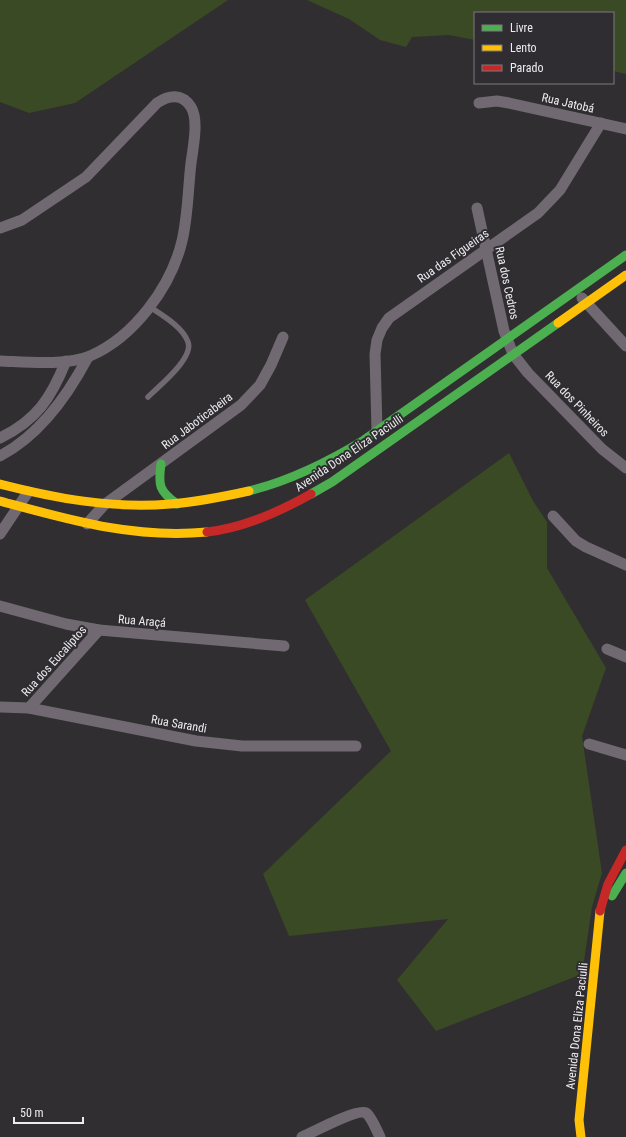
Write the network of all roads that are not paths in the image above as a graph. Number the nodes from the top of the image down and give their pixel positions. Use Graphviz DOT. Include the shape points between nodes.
graph roads {
  1 [pos="479,104"];
  2 [pos="601,124"];
  3 [pos="626,129"];
  4 [pos="477,208"];
  5 [pos="0,228"];
  6 [pos="486,249"];
  7 [pos="626,255"];
  8 [pos="626,275"];
  9 [pos="577,291"];
  10 [pos="587,303"];
  11 [pos="150,306"];
  12 [pos="283,337"];
  13 [pos="506,340"];
  14 [pos="626,346"];
  15 [pos="513,354"];
  16 [pos="88,357"];
  17 [pos="0,361"];
  18 [pos="66,361"];
  19 [pos="148,397"];
  20 [pos="377,431"];
  21 [pos="0,438"];
  22 [pos="0,456"];
  23 [pos="161,464"];
  24 [pos="626,468"];
  25 [pos="0,484"];
  26 [pos="28,492"];
  27 [pos="0,501"];
  28 [pos="177,504"];
  29 [pos="104,505"];
  30 [pos="19,506"];
  31 [pos="553,516"];
  32 [pos="87,524"];
  33 [pos="0,534"];
  34 [pos="626,565"];
  35 [pos="0,606"];
  36 [pos="99,630"];
  37 [pos="284,646"];
  38 [pos="607,649"];
  39 [pos="626,657"];
  40 [pos="0,707"];
  41 [pos="29,708"];
  42 [pos="589,744"];
  43 [pos="356,746"];
  44 [pos="626,755"];
  45 [pos="626,850"];
  46 [pos="626,873"];
  47 [pos="600,918"];
  48 [pos="302,1137"];
  49 [pos="380,1137"];
  50 [pos="580,1137"];
  1 -- 2 [label="street, Rua Jatobá" via="498,101"];
  2 -- 3 [label="street, Rua Jatobá"];
  2 -- 6 [label="street, Rua das Figueiras" via="560,190 549,202 538,213"];
  4 -- 6 [label="street, Rua dos Cedros"];
  5 -- 11 [label="street" via="22,220 86,177 157,103 172,96 185,100 194,116 194,128 182,241 164,286"];
  6 -- 13 [label="street, Rua dos Cedros"];
  6 -- 20 [label="street, Rua das Figueiras" via="399,310 382,328 375,354"];
  7 -- 9 [label="street, Avenida Dona Eliza Paciulli"];
  8 -- 10 [label="street, Avenida Dona Eliza Paciulli"];
  9 -- 10 [label="street"];
  9 -- 13 [label="street, Avenida Dona Eliza Paciulli"];
  10 -- 14 [label="street"];
  10 -- 15 [label="street, Avenida Dona Eliza Paciulli"];
  11 -- 16 [label="street" via="118,339"];
  11 -- 19 [label="lane" via="174,323 188,342 189,348 183,361"];
  12 -- 23 [label="street, Rua Jaboticabeira" via="260,385 241,405"];
  13 -- 15 [label="street, Rua dos Cedros"];
  13 -- 20 [label="street, Avenida Dona Eliza Paciulli"];
  15 -- 24 [label="street, Rua dos Pinheiros" via="528,373 602,448"];
  15 -- 32 [label="street, Avenida Dona Eliza Paciulli" via="332,482 264,517 224,529 186,534 133,532"];
  16 -- 18 [label="street"];
  16 -- 22 [label="street" via="78,376 43,423 14,448"];
  17 -- 18 [label="street"];
  18 -- 21 [label="street" via="57,383 34,416 20,428"];
  20 -- 28 [label="street, Avenida Dona Eliza Paciulli" via="331,459 285,480 230,496"];
  23 -- 28 [label="street" via="161,489"];
  23 -- 29 [label="street, Rua Jaboticabeira"];
  25 -- 26 [label="street, Avenida Dona Eliza Paciulli"];
  26 -- 29 [label="street, Avenida Dona Eliza Paciulli"];
  26 -- 30 [label="street"];
  27 -- 30 [label="street, Avenida Dona Eliza Paciulli"];
  28 -- 29 [label="street, Avenida Dona Eliza Paciulli"];
  29 -- 32 [label="street, Rua Jaboticabeira"];
  30 -- 32 [label="street, Avenida Dona Eliza Paciulli"];
  30 -- 33 [label="street"];
  31 -- 34 [label="street" via="576,541"];
  35 -- 36 [label="street, Rua Araçá"];
  36 -- 37 [label="street, Rua Araçá"];
  36 -- 41 [label="street, Rua dos Eucaliptos"];
  38 -- 39 [label="street"];
  40 -- 41 [label="street, Rua Sarandi"];
  41 -- 43 [label="street, Rua Sarandi" via="196,742 242,746"];
  42 -- 44 [label="street"];
  45 -- 47 [label="street, Avenida Dona Eliza Paciulli" via="608,884 602,900"];
  46 -- 47 [label="street, Avenida Dona Eliza Paciulli"];
  47 -- 50 [label="street, Avenida Dona Eliza Paciulli" via="581,1101"];
  48 -- 49 [label="street" via="362,1111 369,1116"];
}
